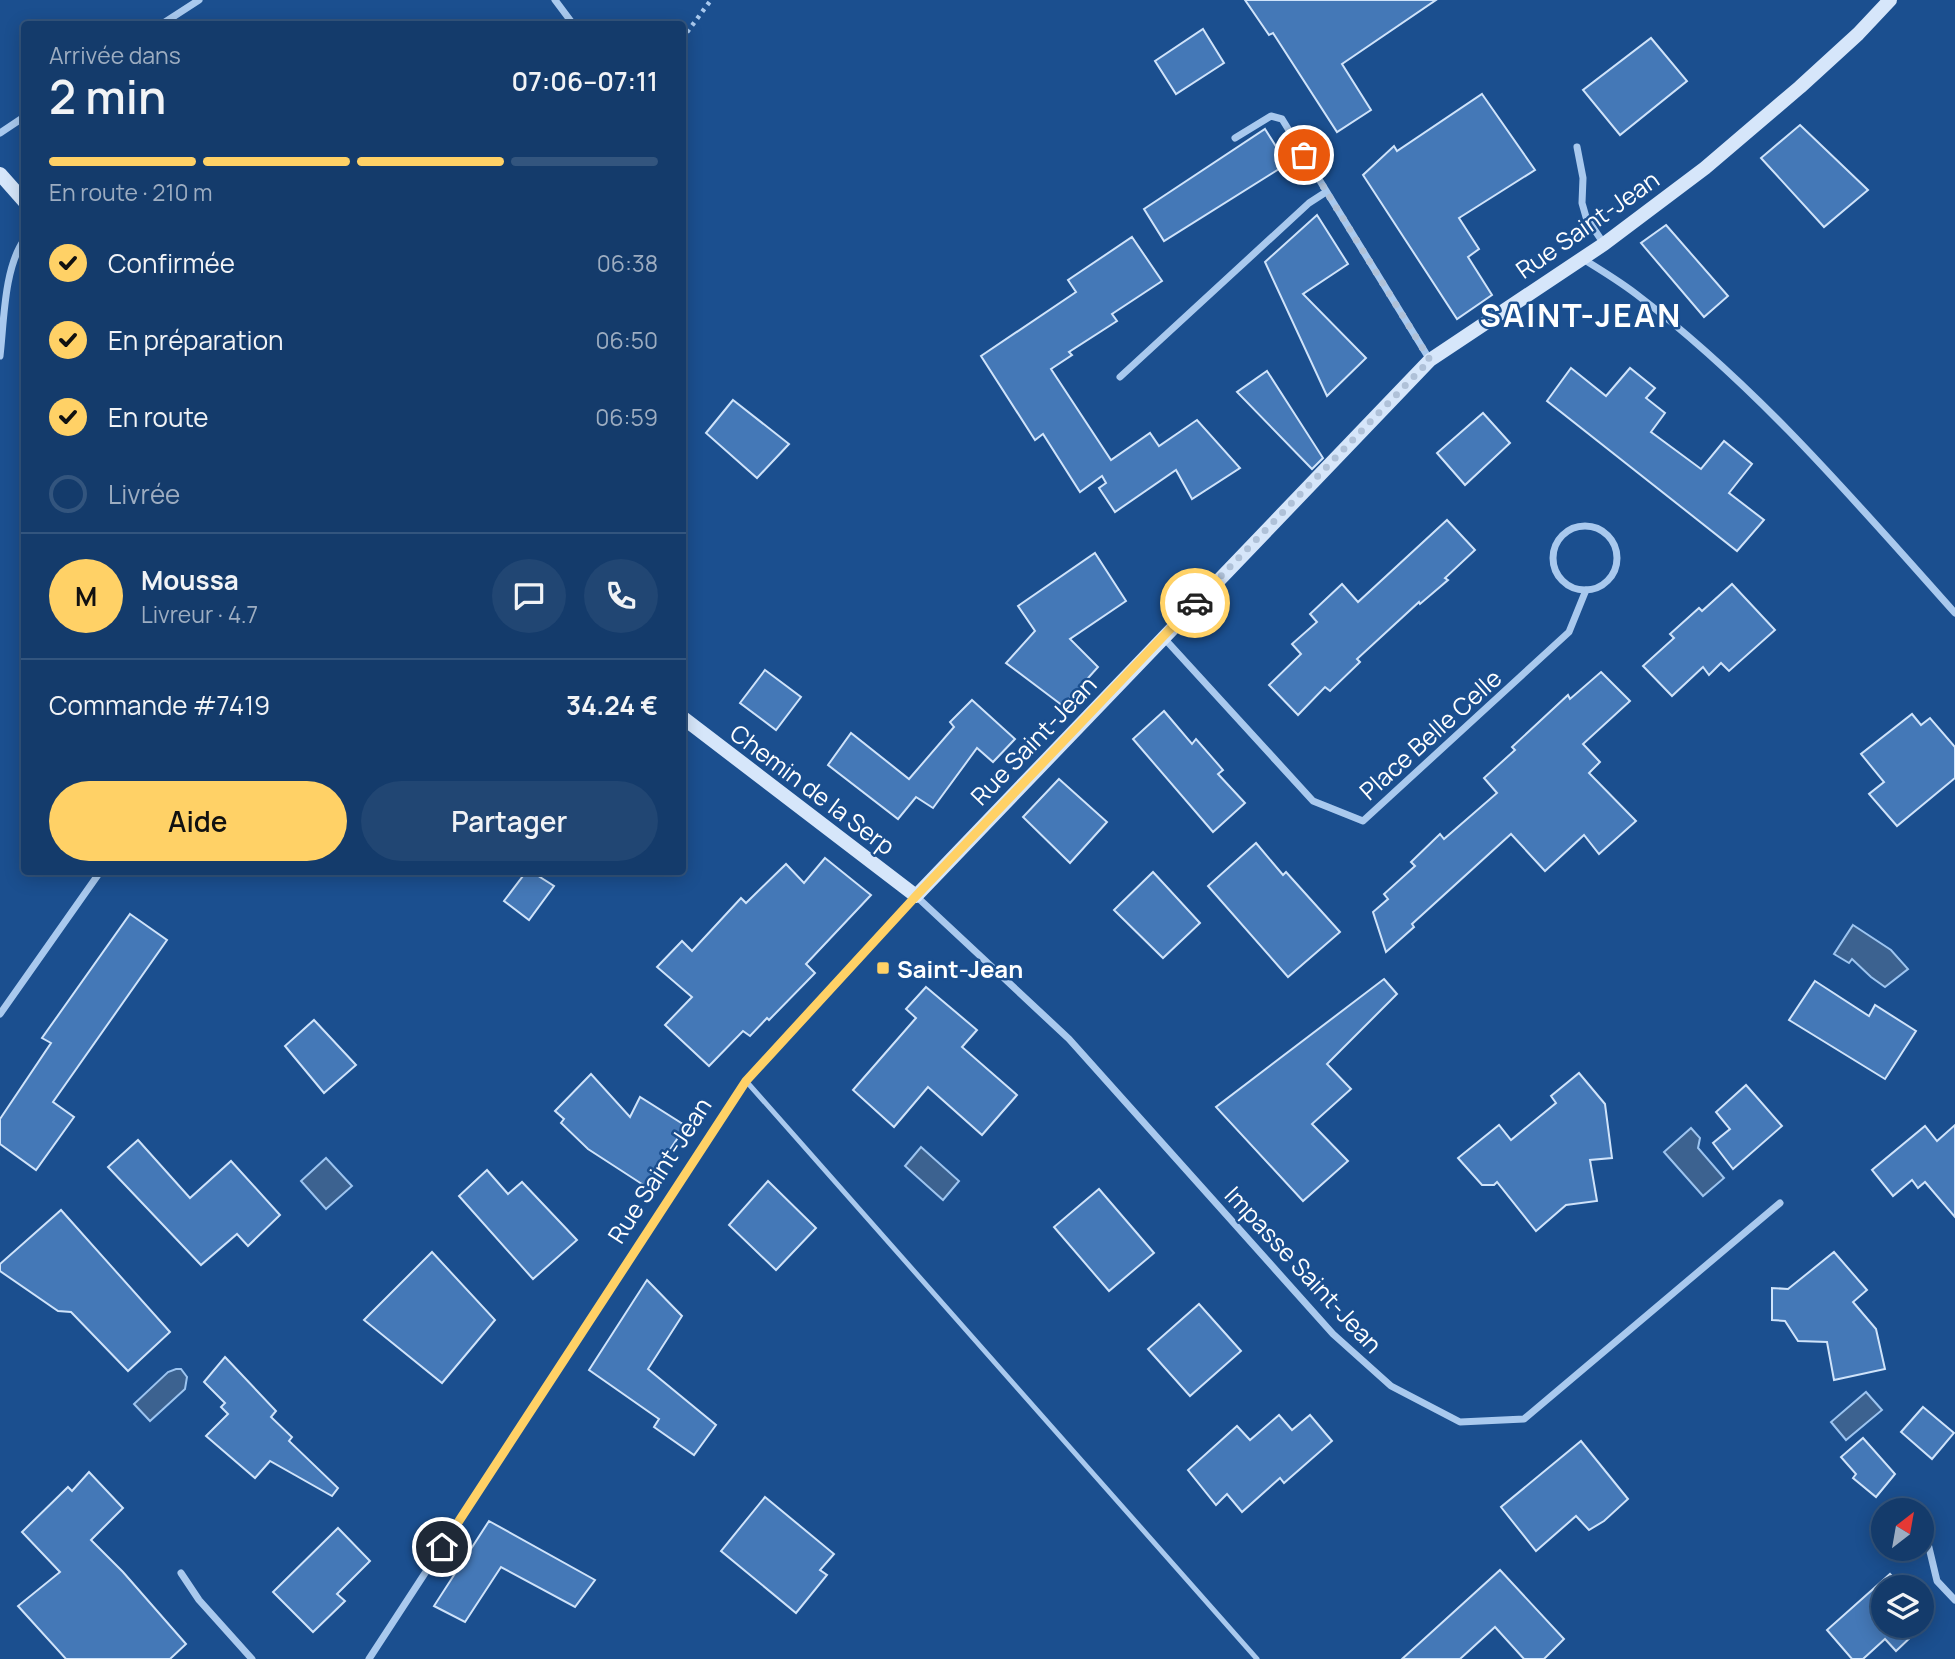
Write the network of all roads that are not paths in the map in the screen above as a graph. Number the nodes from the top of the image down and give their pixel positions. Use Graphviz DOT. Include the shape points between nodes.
graph roads {
  1 [pos="199,0"];
  2 [pos="555,0"];
  3 [pos="1890,0"];
  4 [pos="167,21"];
  5 [pos="571,21"];
  6 [pos="21,119"];
  7 [pos="0,133"];
  8 [pos="1235,138"];
  9 [pos="1577,147"];
  10 [pos="0,174"];
  11 [pos="1326,192"];
  12 [pos="21,198"];
  13 [pos="21,244"];
  14 [pos="1604,244"];
  15 [pos="1583,258"];
  16 [pos="0,356"];
  17 [pos="1430,360"];
  18 [pos="1120,377"];
  19 [pos="1586,590"];
  20 [pos="1955,612"];
  21 [pos="1163,636"];
  22 [pos="686,721"];
  23 [pos="98,875"];
  24 [pos="916,896"];
  25 [pos="0,1014"];
  26 [pos="746,1081"];
  27 [pos="1780,1203"];
  28 [pos="1932,1561"];
  29 [pos="181,1573"];
  30 [pos="1955,1600"];
  31 [pos="252,1659"];
  32 [pos="369,1659"];
  33 [pos="1256,1659"];
  1 -- 4 [label="street"];
  2 -- 5 [label="street"];
  3 -- 14 [label="street, Rue Saint-Jean" via="1790,96"];
  6 -- 7 [label="street"];
  8 -- 11 [label="street" via="1271,116 1282,119"];
  9 -- 14 [label="street" via="1584,210"];
  10 -- 12 [label="street"];
  11 -- 17 [label="street"];
  11 -- 18 [label="street"];
  13 -- 16 [label="street" via="12,270"];
  14 -- 15 [label="street, Rue Saint-Jean"];
  15 -- 17 [label="street, Rue Saint-Jean"];
  15 -- 20 [label="street" via="1636,294 1734,377"];
  17 -- 21 [label="street, Rue Saint-Jean"];
  19 -- 19 [label="street" via="1605,583 1617,556 1615,546 1601,530 1581,526 1556,544 1554,566 1565,583"];
  19 -- 21 [label="street, Place Belle Celle" via="1569,632 1363,821 1313,801"];
  21 -- 24 [label="street, Rue Saint-Jean"];
  22 -- 24 [label="street, Chemin de la Serp"];
  23 -- 25 [label="street"];
  24 -- 26 [label="street, Rue Saint-Jean"];
  24 -- 27 [label="street, Impasse Saint-Jean" via="1069,1039 1333,1334 1391,1386 1460,1422 1524,1419"];
  26 -- 32 [label="street, Rue Saint-Jean"];
  26 -- 33 [label="lane"];
  28 -- 30 [label="street" via="1937,1581"];
  29 -- 31 [label="street"];
}
